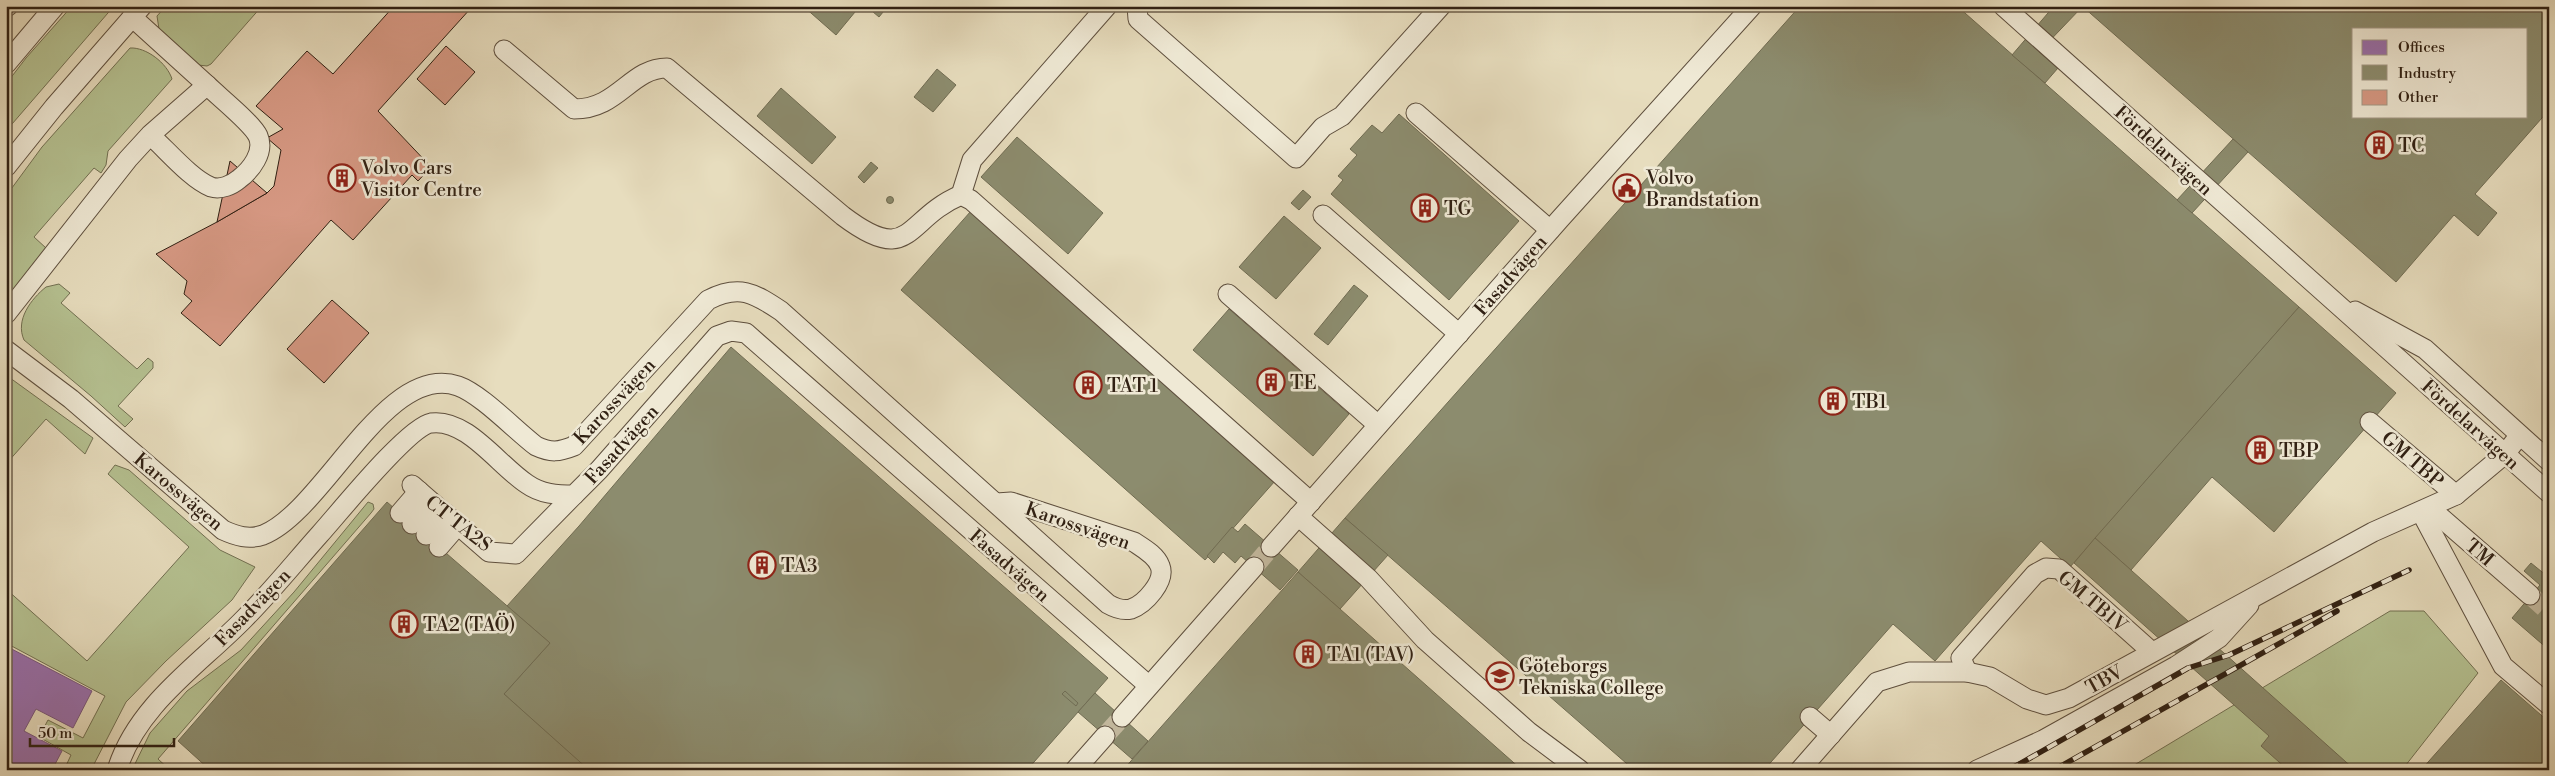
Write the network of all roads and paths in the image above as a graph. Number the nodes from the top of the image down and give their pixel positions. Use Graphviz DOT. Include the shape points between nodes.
graph roads {
  1 [pos="55,6"];
  2 [pos="1107,6"];
  3 [pos="1137,6"];
  4 [pos="1440,6"];
  5 [pos="1752,6"];
  6 [pos="2003,6"];
  7 [pos="137,12"];
  8 [pos="504,50"];
  9 [pos="6,64"];
  10 [pos="207,85"];
  11 [pos="1416,113"];
  12 [pos="150,135"];
  13 [pos="6,167"];
  14 [pos="961,195"];
  15 [pos="1323,215"];
  16 [pos="1550,230"];
  17 [pos="1228,294"];
  18 [pos="2325,294"];
  19 [pos="6,314"];
  20 [pos="1459,334"];
  21 [pos="6,350"];
  22 [pos="2370,422"];
  23 [pos="1378,425"];
  24 [pos="2519,436"];
  25 [pos="2505,454"];
  26 [pos="2549,461"];
  27 [pos="2549,493"];
  28 [pos="574,495"];
  29 [pos="2456,495"];
  30 [pos="1311,502"];
  31 [pos="433,503"];
  32 [pos="997,503"];
  33 [pos="2426,510"];
  34 [pos="1298,516"];
  35 [pos="1271,547"];
  36 [pos="1254,567"];
  37 [pos="2278,583"];
  38 [pos="2530,596"];
  39 [pos="2152,652"];
  40 [pos="1968,672"];
  41 [pos="1148,685"];
  42 [pos="2549,705"];
  43 [pos="1122,717"];
  44 [pos="1810,717"];
  45 [pos="1830,735"];
  46 [pos="1105,736"];
  47 [pos="117,770"];
  48 [pos="1075,770"];
  49 [pos="1580,770"];
  50 [pos="1800,770"];
  51 [pos="1977,770"];
  1 -- 9 [label="street"];
  2 -- 14 [label="street" via="972,160"];
  3 -- 4 [label="street" via="1138,19 1296,158 1323,127 1342,116"];
  5 -- 16 [label="street, Fasadvägen"];
  6 -- 18 [label="street, Fördelarvägen"];
  7 -- 10 [label="street"];
  7 -- 13 [label="street"];
  8 -- 14 [label="street" via="574,109 601,104 616,97 640,76 656,68 667,68 843,216 865,233 880,239 893,240 905,235"];
  10 -- 12 [label="street"];
  10 -- 12 [label="street" via="258,136 260,150 256,160 240,179 227,187 213,188 201,182"];
  11 -- 16 [label="street"];
  12 -- 19 [label="street"];
  14 -- 30 [label="street" via="982,209"];
  15 -- 20 [label="street"];
  16 -- 20 [label="street, Fasadvägen"];
  17 -- 23 [label="street"];
  18 -- 24 [label="street, Fördelarvägen" via="2425,349"];
  18 -- 25 [label="street, Fördelarvägen"];
  20 -- 23 [label="street, Fasadvägen"];
  21 -- 32 [label="street, Karossvägen" via="71,399 223,530 247,538 277,527 388,408 423,386 448,384 468,391 536,446 547,451 558,452 574,446 708,300 721,293 749,292 781,311"];
  22 -- 29 [label="street, GM TBP"];
  23 -- 30 [label="street, Fasadvägen"];
  24 -- 25 [label="street, TBV"];
  24 -- 26 [label="street, Fördelarvägen"];
  25 -- 27 [label="street, Fördelarvägen"];
  25 -- 29 [label="street, TBV"];
  28 -- 31 [label="street, CT TA2S" via="516,554 489,552"];
  28 -- 41 [label="street, Fasadvägen" via="717,336 731,331 746,333"];
  28 -- 47 [label="street, Fasadvägen" via="553,495 527,485 464,430 448,423 420,426 245,618 145,716 123,752"];
  29 -- 33 [label="street, TBV"];
  30 -- 34 [label="street, Fasadvägen"];
  31 -- 31 [label="street" via="419,530"];
  32 -- 32 [label="street, Karossvägen" via="1108,604 1118,609 1131,609 1144,600 1162,577 1160,565 1150,552 1134,542 1018,505"];
  33 -- 37 [label="street, TBV" via="2373,532"];
  33 -- 38 [label="street, TM"];
  33 -- 42 [label="street" via="2503,666"];
  34 -- 35 [label="street, Fasadvägen"];
  34 -- 49 [label="street" via="1368,578 1425,640 1528,732"];
  36 -- 41 [label="street"];
  37 -- 39 [label="street, TBV"];
  37 -- 51 [label="street" via="2245,608 2219,638 2176,666 2043,740"];
  39 -- 40 [label="street, TBV" via="2085,690 2046,705 2027,699 1990,676"];
  39 -- 40 [label="street, GM TB1V" via="2059,569 2046,568 2005,601 1984,626 1962,658"];
  40 -- 45 [label="street, TBV" via="1909,672 1877,682"];
  41 -- 43 [label="street"];
  44 -- 45 [label="street"];
  45 -- 50 [label="street, TBV"];
  46 -- 48 [label="street"];
}
